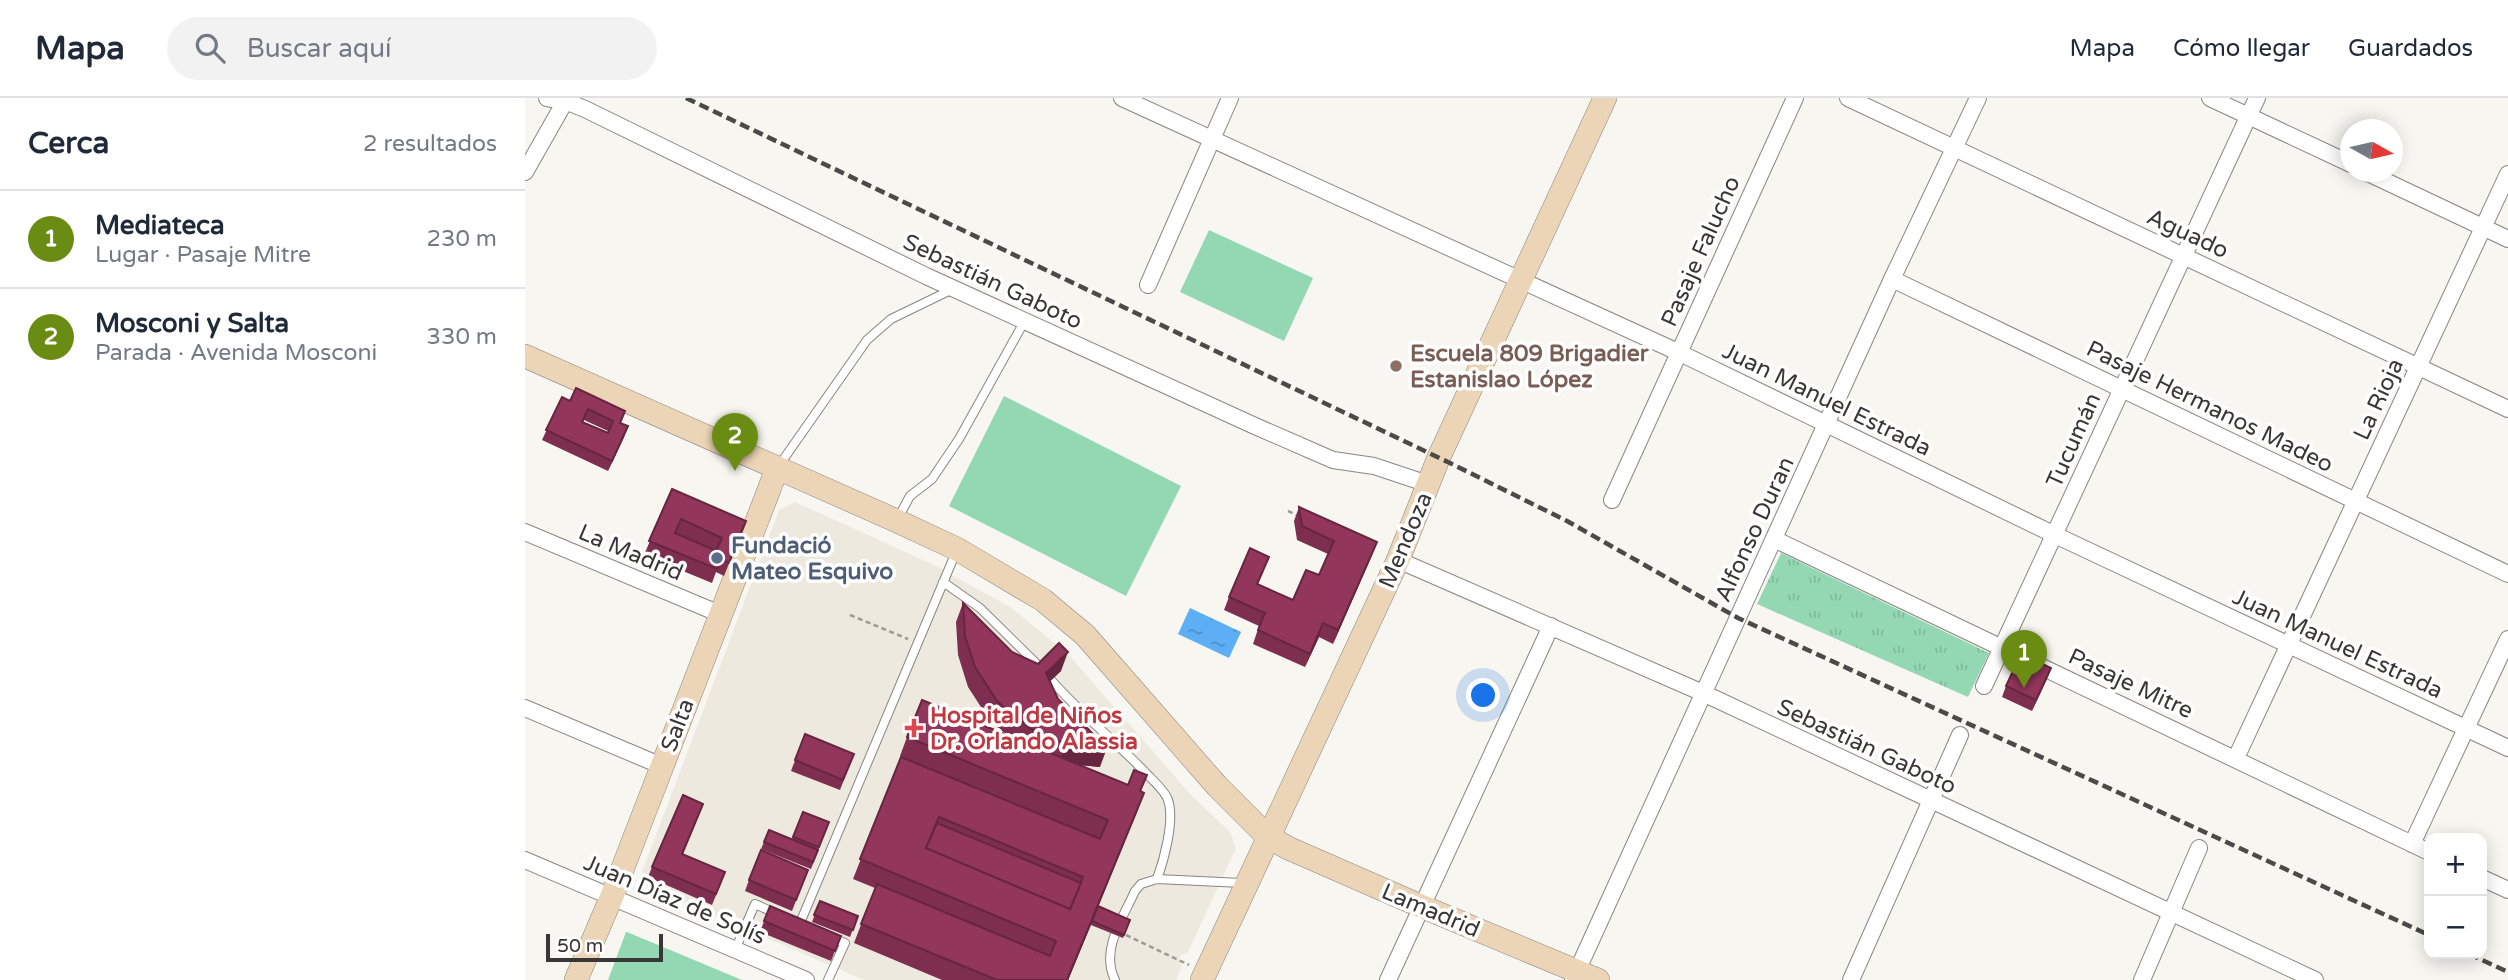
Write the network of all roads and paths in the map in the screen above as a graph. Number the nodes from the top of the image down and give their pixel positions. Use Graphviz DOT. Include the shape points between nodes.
graph roads {
  1 [pos="547,98"];
  2 [pos="1122,98"];
  3 [pos="1230,98"];
  4 [pos="1605,98"];
  5 [pos="1795,98"];
  6 [pos="1848,98"];
  7 [pos="1978,98"];
  8 [pos="2210,98"];
  9 [pos="2257,98"];
  10 [pos="566,99"];
  11 [pos="2249,116"];
  12 [pos="1212,138"];
  13 [pos="1955,148"];
  14 [pos="2340,159"];
  15 [pos="525,172"];
  16 [pos="2508,174"];
  17 [pos="2387,182"];
  18 [pos="2483,227"];
  19 [pos="2508,239"];
  20 [pos="2182,255"];
  21 [pos="1892,279"];
  22 [pos="1522,282"];
  23 [pos="1148,285"];
  24 [pos="953,289"];
  25 [pos="1024,322"];
  26 [pos="1679,353"];
  27 [pos="525,356"];
  28 [pos="2418,366"];
  29 [pos="2121,388"];
  30 [pos="2508,409"];
  31 [pos="1828,425"];
  32 [pos="776,469"];
  33 [pos="1428,484"];
  34 [pos="1612,500"];
  35 [pos="2356,501"];
  36 [pos="1288,511"];
  37 [pos="1301,516"];
  38 [pos="897,521"];
  39 [pos="525,532"];
  40 [pos="2055,535"];
  41 [pos="1775,539"];
  42 [pos="957,549"];
  43 [pos="1398,560"];
  44 [pos="2508,574"];
  45 [pos="943,582"];
  46 [pos="720,614"];
  47 [pos="850,615"];
  48 [pos="1551,626"];
  49 [pos="2508,639"];
  50 [pos="918,643"];
  51 [pos="2289,646"];
  52 [pos="2003,647"];
  53 [pos="1044,671"];
  54 [pos="1051,680"];
  55 [pos="1984,686"];
  56 [pos="1703,693"];
  57 [pos="525,708"];
  58 [pos="2466,727"];
  59 [pos="1960,735"];
  60 [pos="2508,748"];
  61 [pos="2236,758"];
  62 [pos="661,766"];
  63 [pos="1932,802"];
  64 [pos="1267,836"];
  65 [pos="2413,844"];
  66 [pos="2199,848"];
  67 [pos="2424,850"];
  68 [pos="525,860"];
  69 [pos="1157,879"];
  70 [pos="2487,880"];
  71 [pos="1245,883"];
  72 [pos="2508,890"];
  73 [pos="612,895"];
  74 [pos="1423,907"];
  75 [pos="2171,912"];
  76 [pos="800,923"];
  77 [pos="811,928"];
  78 [pos="822,933"];
  79 [pos="1124,935"];
  80 [pos="735,950"];
  81 [pos="1203,977"];
  82 [pos="1583,977"];
  83 [pos="576,980"];
  84 [pos="806,980"];
  85 [pos="828,980"];
  86 [pos="1115,980"];
  87 [pos="1388,980"];
  88 [pos="1851,980"];
  89 [pos="2142,980"];
  90 [pos="2315,980"];
  1 -- 10 [label="street, Sebastián Gaboto"];
  2 -- 12 [label="street, Juan Manuel Estrada"];
  3 -- 12 [label="street"];
  4 -- 22 [label="street, Mendoza"];
  5 -- 26 [label="street, Pasaje Falucho"];
  6 -- 13 [label="street, Aguado"];
  7 -- 13 [label="street, Alfonso Duran"];
  8 -- 11 [label="street"];
  9 -- 11 [label="street, Tucumán"];
  10 -- 15 [label="street"];
  10 -- 24 [label="street, Sebastián Gaboto"];
  11 -- 14 [label="street"];
  11 -- 20 [label="street, Tucumán"];
  12 -- 22 [label="street, Juan Manuel Estrada"];
  12 -- 23 [label="street"];
  13 -- 20 [label="street, Aguado"];
  13 -- 21 [label="street, Alfonso Duran"];
  16 -- 18 [label="street, La Rioja"];
  17 -- 18 [label="street"];
  18 -- 19 [label="street"];
  18 -- 28 [label="street, La Rioja"];
  20 -- 28 [label="street, Aguado"];
  20 -- 29 [label="street, Tucumán"];
  21 -- 29 [label="street, Pasaje Hermanos Madeo"];
  21 -- 31 [label="street, Alfonso Duran"];
  22 -- 26 [label="street, Juan Manuel Estrada"];
  22 -- 33 [label="street, Mendoza"];
  24 -- 25 [label="street, Sebastián Gaboto"];
  24 -- 32 [label="lane" via="891,319 867,340"];
  25 -- 33 [label="street, Sebastián Gaboto" via="1333,460 1374,466"];
  25 -- 38 [label="lane" via="959,439 932,479 910,496"];
  26 -- 31 [label="street, Juan Manuel Estrada"];
  26 -- 34 [label="street, Pasaje Falucho"];
  27 -- 32 [label="street, Lamadrid"];
  28 -- 30 [label="street, Aguado"];
  28 -- 35 [label="street, La Rioja"];
  29 -- 35 [label="street, Pasaje Hermanos Madeo"];
  29 -- 40 [label="street, Tucumán"];
  31 -- 40 [label="street, Juan Manuel Estrada"];
  31 -- 41 [label="street, Alfonso Duran"];
  32 -- 38 [label="street, Lamadrid"];
  32 -- 46 [label="street, Salta"];
  33 -- 43 [label="street, Mendoza"];
  35 -- 44 [label="street, Pasaje Hermanos Madeo"];
  35 -- 51 [label="street, La Rioja"];
  36 -- 37 [label="path"];
  38 -- 42 [label="street, Lamadrid"];
  39 -- 46 [label="street, La Madrid"];
  40 -- 51 [label="street, Juan Manuel Estrada"];
  40 -- 52 [label="street, Tucumán"];
  41 -- 52 [label="street, Pasaje Mitre"];
  41 -- 56 [label="street, Alfonso Duran"];
  42 -- 45 [label="lane"];
  42 -- 64 [label="street, Lamadrid" via="1043,600 1085,635 1217,786"];
  43 -- 48 [label="street, Sebastián Gaboto"];
  43 -- 64 [label="street, Mendoza"];
  45 -- 50 [label="lane"];
  45 -- 53 [label="lane" via="980,608"];
  46 -- 62 [label="street, Salta"];
  47 -- 50 [label="path"];
  48 -- 56 [label="street, Sebastián Gaboto"];
  48 -- 74 [label="street"];
  49 -- 58 [label="street"];
  50 -- 76 [label="lane"];
  51 -- 58 [label="street, Juan Manuel Estrada"];
  51 -- 61 [label="street, La Rioja"];
  52 -- 55 [label="street, Tucumán"];
  52 -- 61 [label="street, Pasaje Mitre"];
  54 -- 69 [label="lane" via="1168,799 1166,855"];
  56 -- 63 [label="street, Sebastián Gaboto"];
  56 -- 82 [label="street, Alfonso Duran"];
  57 -- 62 [label="street"];
  58 -- 60 [label="street, Juan Manuel Estrada"];
  58 -- 65 [label="street"];
  59 -- 63 [label="street"];
  61 -- 65 [label="street, Pasaje Mitre"];
  62 -- 73 [label="street, Salta"];
  63 -- 75 [label="street, Sebastián Gaboto"];
  63 -- 88 [label="street"];
  64 -- 71 [label="street, Mendoza"];
  64 -- 74 [label="street, Lamadrid"];
  65 -- 67 [label="street, Pasaje Mitre"];
  66 -- 75 [label="street"];
  68 -- 73 [label="street, Juan Díaz de Solís"];
  69 -- 71 [label="lane"];
  69 -- 86 [label="lane" via="1135,891 1110,947"];
  70 -- 72 [label="street"];
  71 -- 81 [label="street, Mendoza"];
  73 -- 80 [label="street, Juan Díaz de Solís"];
  73 -- 83 [label="street, Salta"];
  74 -- 82 [label="street, Lamadrid"];
  74 -- 87 [label="street"];
  75 -- 89 [label="street"];
  75 -- 90 [label="street, Sebastián Gaboto"];
  76 -- 77 [label="lane"];
  76 -- 80 [label="lane" via="755,904"];
  78 -- 85 [label="lane" via="845,943"];
  79 -- 81 [label="path"];
  80 -- 84 [label="street, Juan Díaz de Solís"];
}
